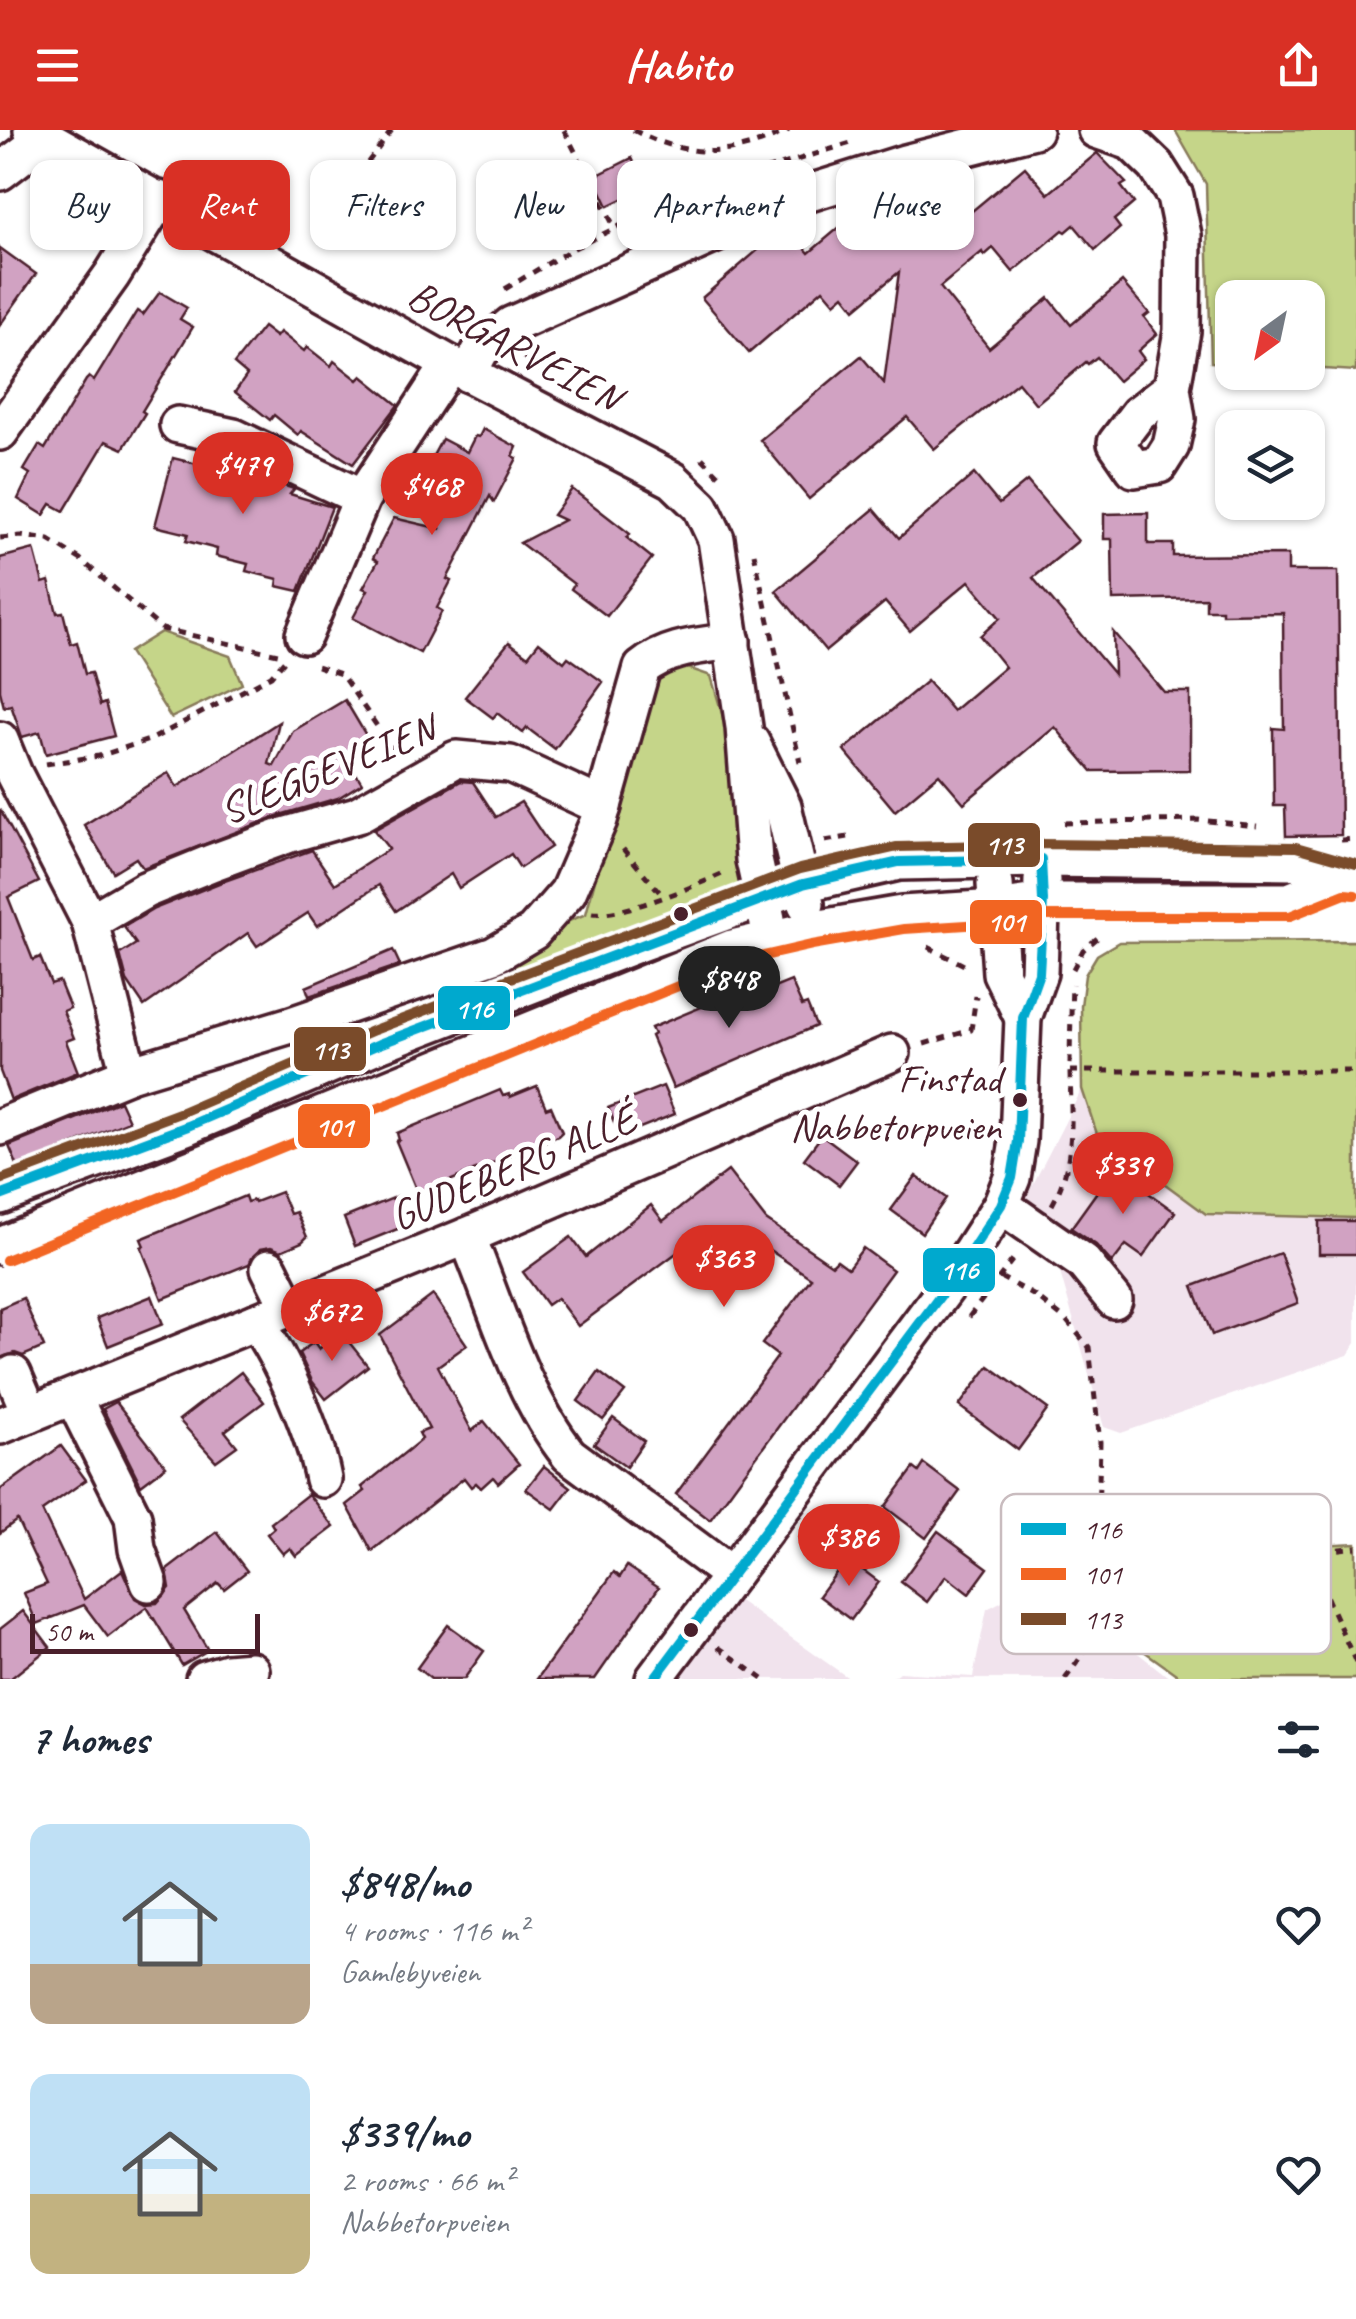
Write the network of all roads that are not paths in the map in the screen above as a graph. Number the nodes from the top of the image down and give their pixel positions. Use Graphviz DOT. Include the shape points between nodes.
graph roads {
  1 [pos="1034,130"];
  2 [pos="1096,130"];
  3 [pos="39,134"];
  4 [pos="0,172"];
  5 [pos="159,199"];
  6 [pos="459,369"];
  7 [pos="1172,388"];
  8 [pos="178,425"];
  9 [pos="0,432"];
  10 [pos="362,498"];
  11 [pos="732,641"];
  12 [pos="296,646"];
  13 [pos="744,727"];
  14 [pos="0,740"];
  15 [pos="7,777"];
  16 [pos="601,813"];
  17 [pos="1041,859"];
  18 [pos="994,860"];
  19 [pos="1350,880"];
  20 [pos="803,884"];
  21 [pos="764,899"];
  22 [pos="1042,901"];
  23 [pos="997,908"];
  24 [pos="90,922"];
  25 [pos="809,930"];
  26 [pos="770,939"];
  27 [pos="1023,1018"];
  28 [pos="892,1052"];
  29 [pos="128,1074"];
  30 [pos="0,1127"];
  31 [pos="0,1196"];
  32 [pos="1000,1205"];
  33 [pos="468,1236"];
  34 [pos="0,1246"];
  35 [pos="270,1268"];
  36 [pos="1114,1300"];
  37 [pos="289,1308"];
  38 [pos="256,1322"];
  39 [pos="13,1374"];
  40 [pos="73,1397"];
  41 [pos="15,1420"];
  42 [pos="323,1479"];
  43 [pos="731,1575"];
  44 [pos="149,1583"];
  45 [pos="251,1670"];
  46 [pos="204,1679"];
  47 [pos="654,1679"];
  1 -- 6 [label="street" via="786,202 511,325"];
  2 -- 7 [label="street" via="1131,142 1175,196 1183,235 1182,331"];
  3 -- 4 [label="street"];
  3 -- 5 [label="street, BORGARVEIEN"];
  5 -- 6 [label="street, BORGARVEIEN"];
  5 -- 9 [label="street"];
  6 -- 10 [label="street"];
  6 -- 11 [label="street, BORGARVEIEN" via="673,480 701,507 716,539"];
  8 -- 10 [label="street" via="234,438"];
  10 -- 12 [label="street"];
  11 -- 13 [label="street, BORGARVEIEN"];
  11 -- 16 [label="street" via="674,650 642,668"];
  13 -- 20 [label="street, BORGARVEIEN" via="782,806"];
  13 -- 21 [label="street, BORGARVEIEN" via="750,828"];
  14 -- 15 [label="street"];
  15 -- 24 [label="street"];
  16 -- 24 [label="street, SLEGGEVEIEN" via="510,764 456,759 357,814 211,862"];
  16 -- 29 [label="street" via="568,892 533,932 494,955"];
  17 -- 18 [label="street"];
  17 -- 19 [label="street" via="1294,862"];
  17 -- 22 [label="street"];
  18 -- 20 [label="street" via="899,862"];
  18 -- 23 [label="street"];
  19 -- 22 [label="street" via="1290,900"];
  20 -- 21 [label="street"];
  20 -- 25 [label="street, BORGARVEIEN"];
  21 -- 26 [label="street, BORGARVEIEN"];
  21 -- 31 [label="street"];
  22 -- 23 [label="street"];
  22 -- 27 [label="street" via="1039,973"];
  23 -- 25 [label="street" via="902,914"];
  23 -- 27 [label="street" via="1001,973"];
  24 -- 29 [label="street"];
  25 -- 26 [label="street"];
  26 -- 34 [label="street" via="697,960"];
  27 -- 32 [label="street" via="1018,1141"];
  28 -- 33 [label="street, GUDEBERG ALLÉ"];
  29 -- 30 [label="street"];
  32 -- 36 [label="street" via="1083,1262"];
  32 -- 43 [label="street" via="955,1276"];
  33 -- 37 [label="street, GUDEBERG ALLÉ"];
  33 -- 43 [label="street" via="552,1434 569,1455"];
  35 -- 37 [label="street"];
  37 -- 38 [label="street, GUDEBERG ALLÉ"];
  38 -- 40 [label="street, GUDEBERG ALLÉ"];
  38 -- 42 [label="street" via="315,1442"];
  39 -- 41 [label="street"];
  40 -- 41 [label="street, GUDEBERG ALLÉ"];
  40 -- 44 [label="street" via="133,1517"];
  43 -- 47 [label="street"];
  45 -- 46 [label="street"];
}
